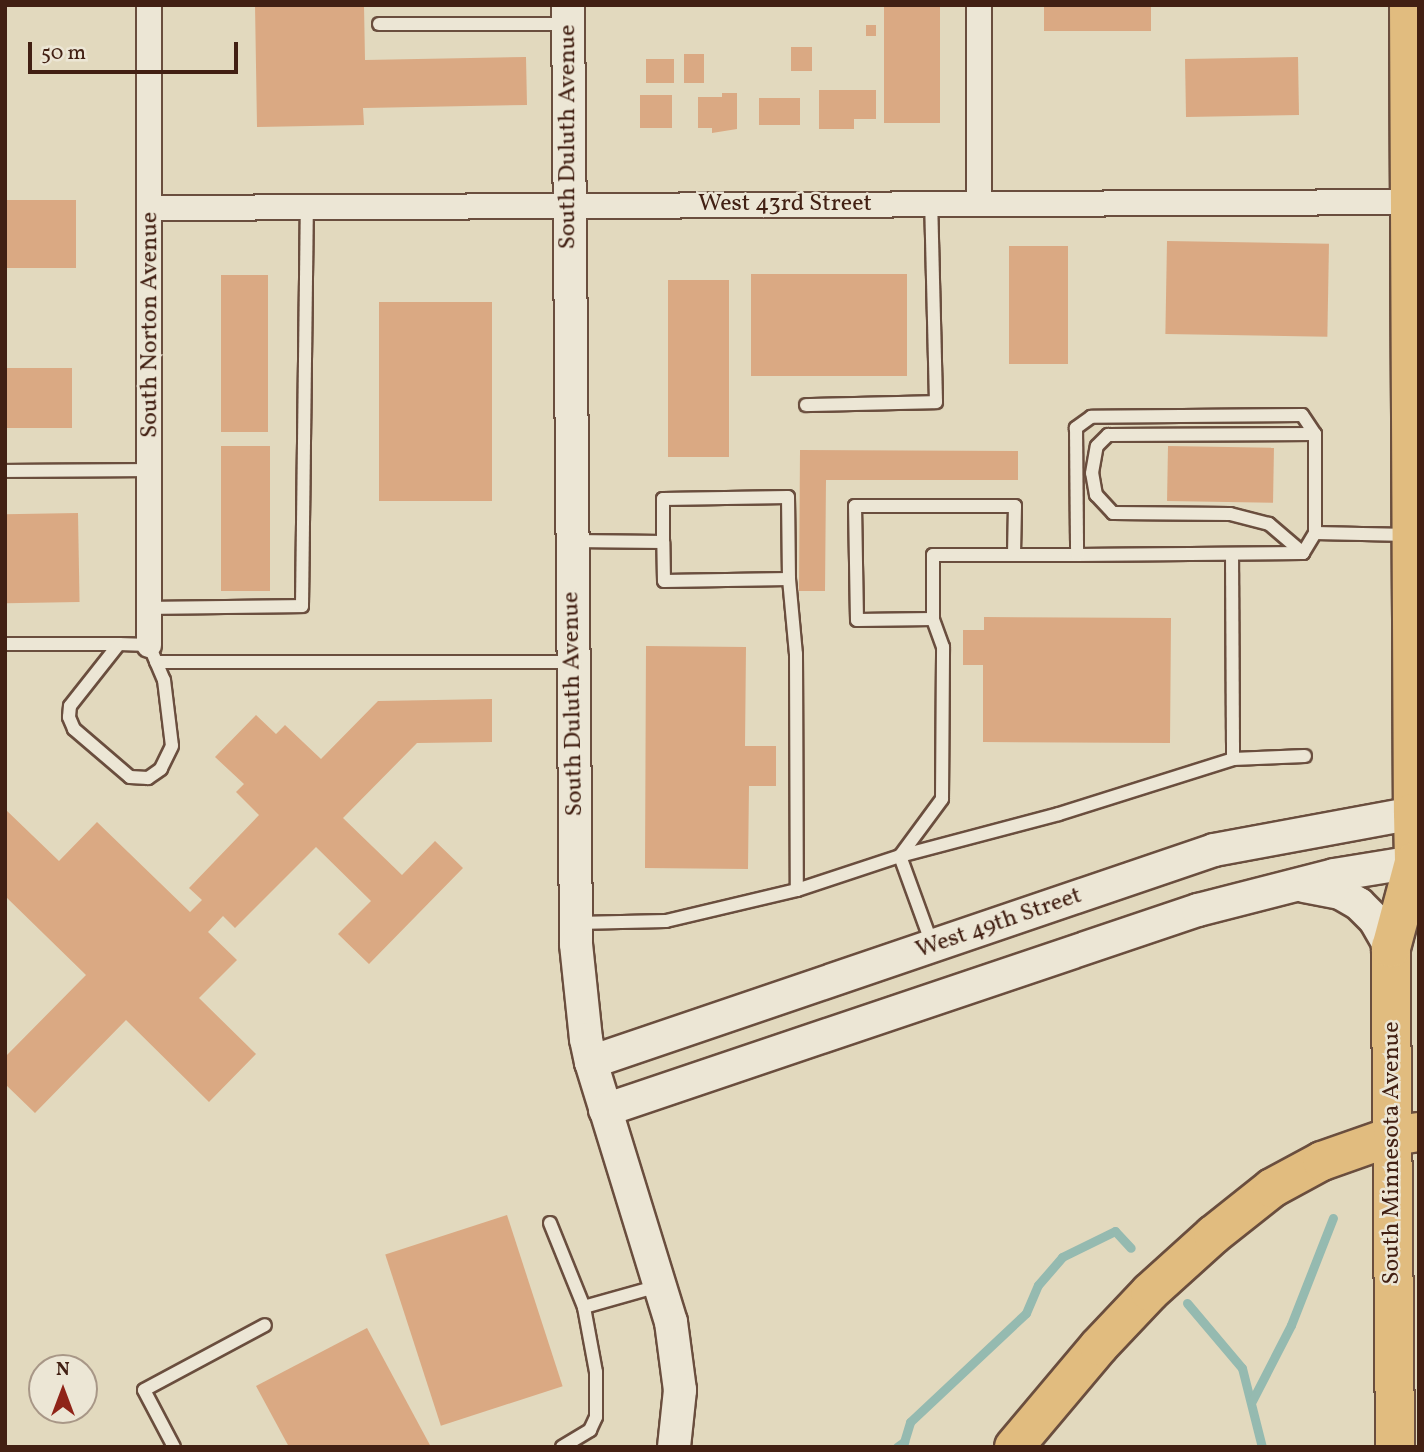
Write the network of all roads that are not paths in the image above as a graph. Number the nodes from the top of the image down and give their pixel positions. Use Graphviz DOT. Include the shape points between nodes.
graph roads {
  1 [pos="149,5"];
  2 [pos="979,5"];
  3 [pos="1409,5"];
  4 [pos="568,15"];
  5 [pos="379,24"];
  6 [pos="1415,202"];
  7 [pos="931,204"];
  8 [pos="979,204"];
  9 [pos="569,206"];
  10 [pos="151,208"];
  11 [pos="307,208"];
  12 [pos="1414,368"];
  13 [pos="806,405"];
  14 [pos="1315,434"];
  15 [pos="150,470"];
  16 [pos="5,471"];
  17 [pos="1315,533"];
  18 [pos="573,541"];
  19 [pos="663,542"];
  20 [pos="1414,543"];
  21 [pos="1303,553"];
  22 [pos="1232,554"];
  23 [pos="1014,555"];
  24 [pos="1077,555"];
  25 [pos="789,579"];
  26 [pos="149,608"];
  27 [pos="933,619"];
  28 [pos="5,644"];
  29 [pos="119,644"];
  30 [pos="153,654"];
  31 [pos="574,662"];
  32 [pos="1305,756"];
  33 [pos="1233,760"];
  34 [pos="1413,813"];
  35 [pos="900,856"];
  36 [pos="1416,871"];
  37 [pos="1292,885"];
  38 [pos="797,890"];
  39 [pos="576,923"];
  40 [pos="933,946"];
  41 [pos="1391,948"];
  42 [pos="591,1062"];
  43 [pos="605,1110"];
  44 [pos="1406,1134"];
  45 [pos="550,1223"];
  46 [pos="662,1284"];
  47 [pos="584,1307"];
  48 [pos="265,1325"];
  49 [pos="174,1447"];
  50 [pos="562,1447"];
  51 [pos="674,1447"];
  52 [pos="1014,1447"];
  53 [pos="1395,1447"];
  1 -- 10 [label="street, South Norton Avenue"];
  2 -- 8 [label="street"];
  3 -- 6 [label="main road, South Minnesota Avenue"];
  4 -- 5 [label="lane"];
  4 -- 9 [label="street, South Duluth Avenue"];
  6 -- 8 [label="street, West 43rd Street"];
  6 -- 12 [label="main road, South Minnesota Avenue"];
  7 -- 8 [label="street, West 43rd Street"];
  7 -- 9 [label="street, West 43rd Street"];
  7 -- 13 [label="lane" via="936,402"];
  9 -- 11 [label="street, West 43rd Street"];
  9 -- 18 [label="street, South Duluth Avenue"];
  10 -- 11 [label="street, West 43rd Street"];
  10 -- 15 [label="street, South Norton Avenue"];
  11 -- 26 [label="lane" via="302,606"];
  12 -- 20 [label="main road, South Minnesota Avenue"];
  14 -- 17 [label="lane"];
  14 -- 21 [label="lane" via="1108,435 1097,446 1092,472 1096,495 1113,513 1230,514 1269,524"];
  14 -- 24 [label="lane" via="1302,415 1091,417 1076,428"];
  15 -- 16 [label="lane"];
  15 -- 26 [label="street, South Norton Avenue"];
  17 -- 20 [label="lane"];
  17 -- 21 [label="lane"];
  18 -- 19 [label="lane"];
  18 -- 31 [label="street, South Duluth Avenue"];
  19 -- 25 [label="lane" via="664,581"];
  19 -- 25 [label="lane" via="663,499 788,497"];
  20 -- 34 [label="main road, South Minnesota Avenue"];
  21 -- 22 [label="lane"];
  22 -- 24 [label="lane"];
  22 -- 33 [label="lane"];
  23 -- 24 [label="lane"];
  23 -- 27 [label="lane" via="933,555"];
  23 -- 27 [label="lane" via="1014,506 855,506 856,620"];
  25 -- 38 [label="lane" via="796,654"];
  26 -- 30 [label="street, South Norton Avenue"];
  27 -- 35 [label="lane" via="943,647 942,799"];
  28 -- 29 [label="lane"];
  29 -- 30 [label="lane"];
  29 -- 30 [label="lane" via="70,706 69,717 74,729 130,777 148,778 161,769 172,746 164,680"];
  30 -- 31 [label="lane"];
  31 -- 39 [label="street, South Duluth Avenue"];
  32 -- 33 [label="lane"];
  33 -- 35 [label="lane" via="1059,814"];
  34 -- 36 [label="main road, South Minnesota Avenue"];
  34 -- 40 [label="street, West 49th Street" via="1214,850"];
  35 -- 38 [label="lane"];
  35 -- 40 [label="lane"];
  36 -- 37 [label="street, West 49th Street"];
  36 -- 41 [label="main road, South Minnesota Avenue"];
  37 -- 41 [label="street" via="1340,893 1359,904 1375,920"];
  37 -- 43 [label="street, West 49th Street" via="1105,939"];
  38 -- 39 [label="lane" via="666,921"];
  39 -- 42 [label="street, South Duluth Avenue"];
  40 -- 42 [label="street, West 49th Street"];
  41 -- 44 [label="main road, South Minnesota Avenue"];
  42 -- 43 [label="street, South Duluth Avenue"];
  43 -- 46 [label="street, South Duluth Avenue"];
  44 -- 52 [label="main road" via="1322,1161 1272,1188 1213,1235 1099,1346"];
  44 -- 53 [label="main road, South Minnesota Avenue"];
  45 -- 47 [label="lane"];
  46 -- 47 [label="lane"];
  46 -- 51 [label="street, South Duluth Avenue" via="678,1356"];
  47 -- 50 [label="lane" via="596,1372 596,1417 590,1430"];
  48 -- 49 [label="lane" via="144,1390"];
}
